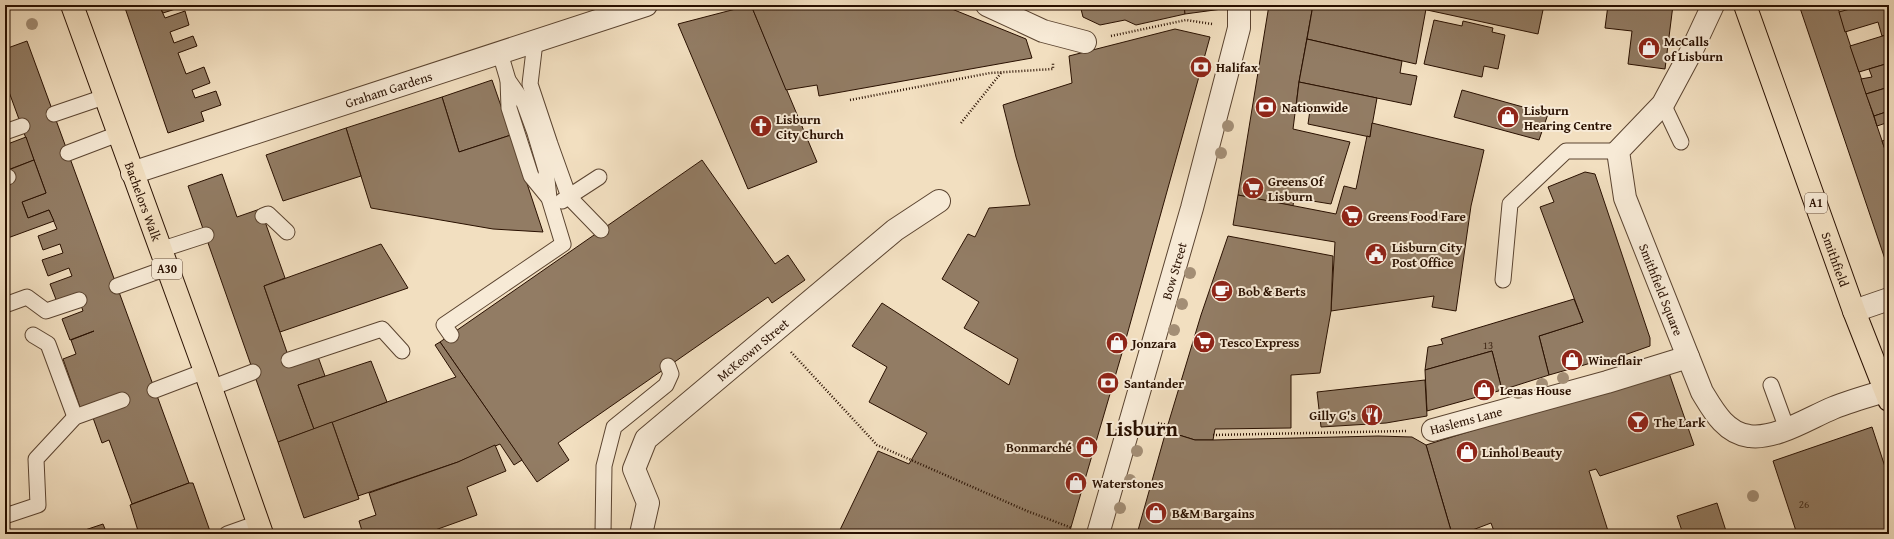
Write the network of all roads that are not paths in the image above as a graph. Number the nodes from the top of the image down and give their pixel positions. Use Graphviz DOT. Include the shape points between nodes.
graph roads {
  1 [pos="72,5"];
  2 [pos="646,5"];
  3 [pos="987,5"];
  4 [pos="1238,5"];
  5 [pos="1713,5"];
  6 [pos="1745,5"];
  7 [pos="535,42"];
  8 [pos="1085,42"];
  9 [pos="500,54"];
  10 [pos="104,97"];
  11 [pos="1663,104"];
  12 [pos="54,114"];
  13 [pos="22,126"];
  14 [pos="5,132"];
  15 [pos="118,134"];
  16 [pos="1681,142"];
  17 [pos="1618,151"];
  18 [pos="68,153"];
  19 [pos="132,173"];
  20 [pos="599,177"];
  21 [pos="570,197"];
  22 [pos="940,201"];
  23 [pos="551,202"];
  24 [pos="263,216"];
  25 [pos="601,230"];
  26 [pos="287,232"];
  27 [pos="206,235"];
  28 [pos="164,259"];
  29 [pos="1503,280"];
  30 [pos="117,286"];
  31 [pos="1889,299"];
  32 [pos="79,300"];
  33 [pos="5,305"];
  34 [pos="1854,311"];
  35 [pos="33,335"];
  36 [pos="451,335"];
  37 [pos="402,351"];
  38 [pos="1688,357"];
  39 [pos="289,360"];
  40 [pos="668,366"];
  41 [pos="254,372"];
  42 [pos="208,380"];
  43 [pos="1771,385"];
  44 [pos="155,390"];
  45 [pos="1887,396"];
  46 [pos="122,400"];
  47 [pos="75,417"];
  48 [pos="1787,429"];
  49 [pos="1433,430"];
  50 [pos="605,506"];
  51 [pos="5,516"];
  52 [pos="260,528"];
  53 [pos="227,534"];
  54 [pos="603,534"];
  55 [pos="613,534"];
  56 [pos="641,534"];
  57 [pos="1098,534"];
  1 -- 10 [label="main road, Bachelors Walk / A30"];
  2 -- 7 [label="street, Graham Gardens"];
  3 -- 8 [label="street" via="1043,31"];
  4 -- 57 [label="street, Bow Street" via="1238,28 1192,208"];
  5 -- 11 [label="street"];
  6 -- 34 [label="main road, Smithfield / A1"];
  7 -- 9 [label="street, Graham Gardens"];
  7 -- 21 [label="lane" via="530,84"];
  9 -- 19 [label="street, Graham Gardens"];
  9 -- 23 [label="lane" via="508,80 524,103 546,170"];
  10 -- 12 [label="lane"];
  10 -- 15 [label="main road, Bachelors Walk / A30"];
  11 -- 16 [label="lane"];
  11 -- 17 [label="street"];
  13 -- 14 [label="lane"];
  15 -- 18 [label="lane"];
  15 -- 19 [label="main road, Bachelors Walk / A30"];
  17 -- 29 [label="lane" via="1566,151 1510,204"];
  17 -- 38 [label="street, Smithfield Square" via="1625,198"];
  19 -- 28 [label="main road, Bachelors Walk / A30"];
  20 -- 21 [label="lane"];
  21 -- 23 [label="lane"];
  21 -- 25 [label="lane"];
  22 -- 56 [label="street, McKeown Street" via="895,230 646,439 634,469 648,503"];
  23 -- 36 [label="lane" via="563,244 444,325"];
  24 -- 26 [label="lane" via="268,214"];
  27 -- 28 [label="lane"];
  28 -- 30 [label="lane"];
  28 -- 42 [label="main road, Bachelors Walk / A30"];
  31 -- 34 [label="street"];
  32 -- 33 [label="lane" via="46,311 27,297"];
  34 -- 45 [label="main road, Smithfield / A1"];
  35 -- 47 [label="lane" via="48,344"];
  37 -- 39 [label="lane" via="382,329"];
  38 -- 48 [label="street, Smithfield Square" via="1702,392 1719,419 1737,432 1749,436 1767,435"];
  38 -- 49 [label="street, Haslems Lane" via="1601,384"];
  40 -- 50 [label="lane" via="671,374 666,385 614,427 604,466"];
  41 -- 42 [label="lane"];
  42 -- 44 [label="lane"];
  42 -- 52 [label="main road, Bachelors Walk / A30"];
  43 -- 48 [label="lane"];
  45 -- 48 [label="street, Smithfield Square" via="1834,408"];
  46 -- 47 [label="lane"];
  47 -- 51 [label="lane" via="36,459 38,505"];
  50 -- 54 [label="lane"];
  50 -- 55 [label="lane"];
  52 -- 53 [label="lane"];
}
